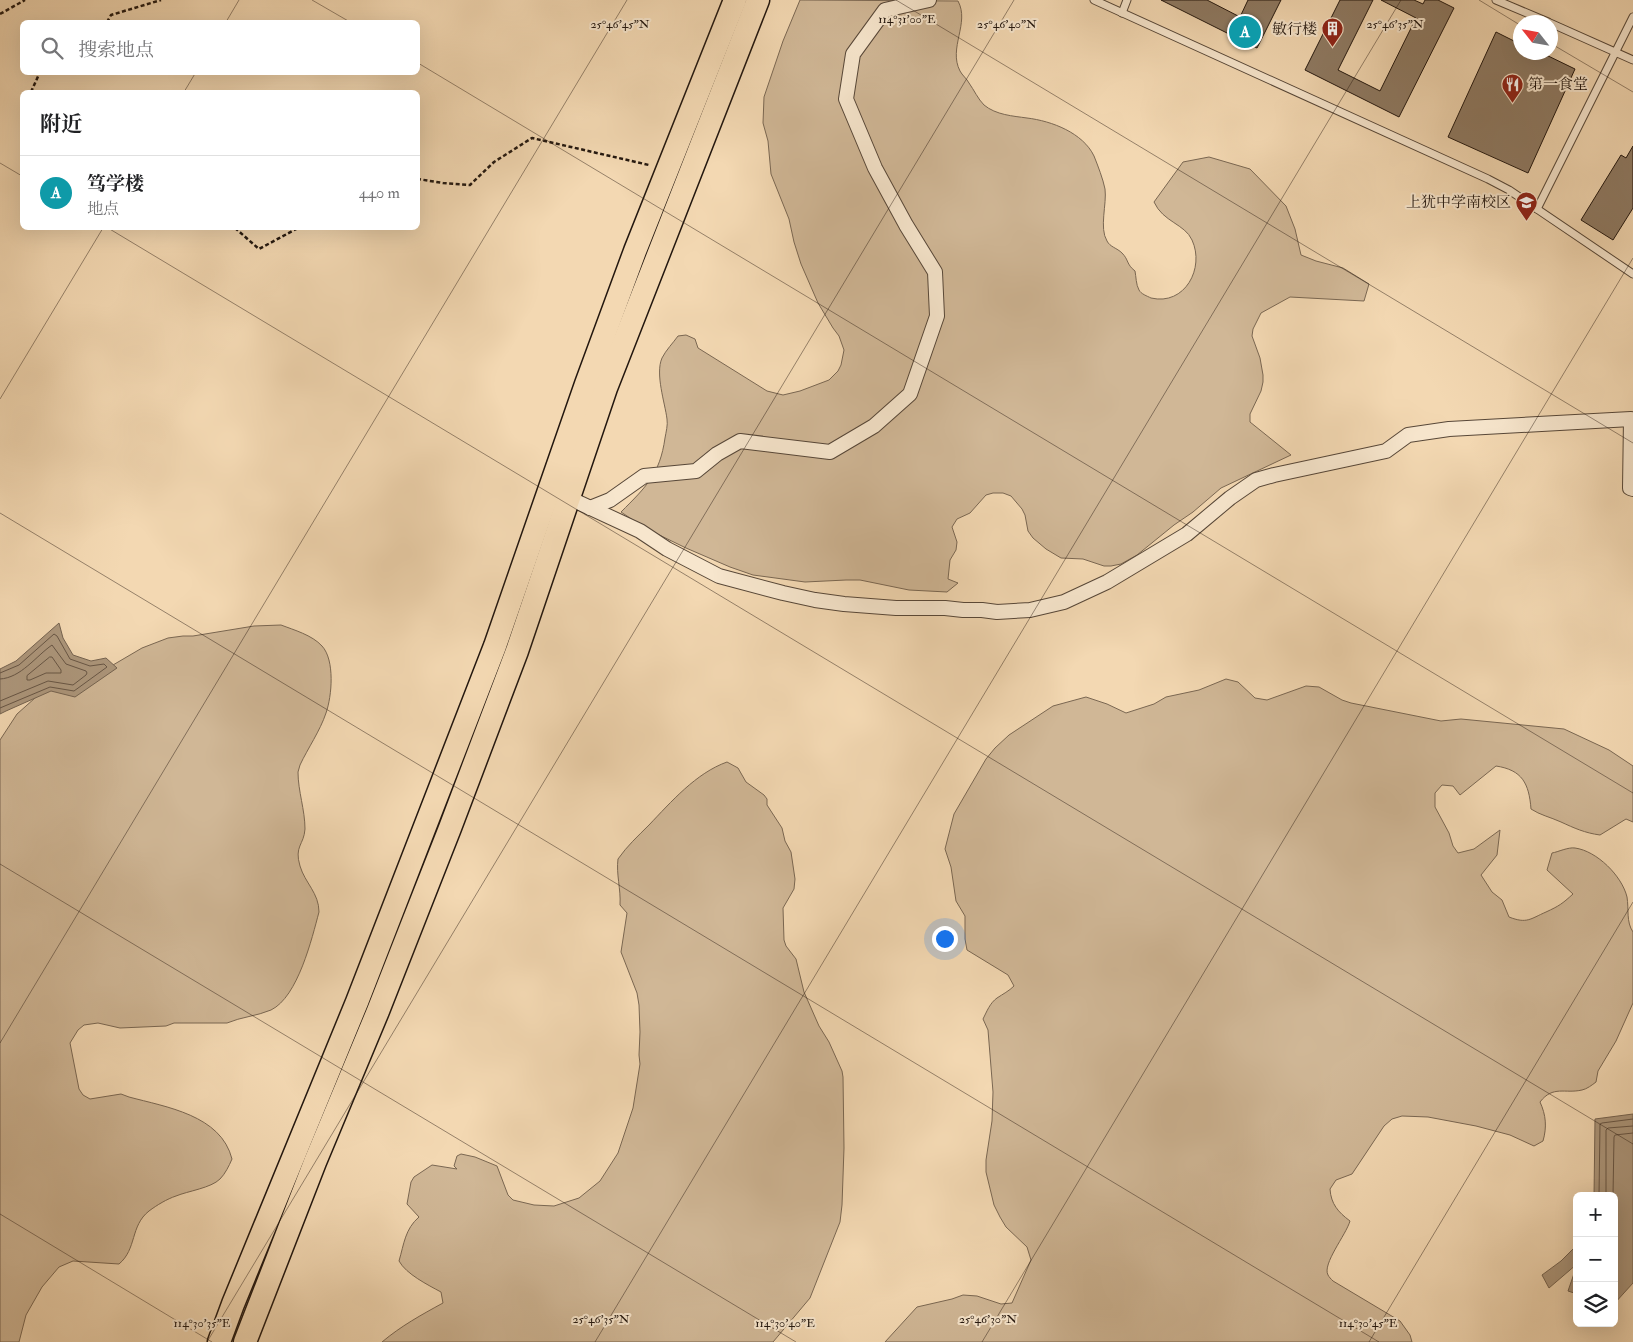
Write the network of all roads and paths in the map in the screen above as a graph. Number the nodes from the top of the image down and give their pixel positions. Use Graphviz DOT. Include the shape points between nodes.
graph roads {
  1 [pos="26,0"];
  2 [pos="161,0"];
  3 [pos="735,0"];
  4 [pos="758,0"];
  5 [pos="929,0"];
  6 [pos="1094,0"];
  7 [pos="1128,0"];
  8 [pos="1496,0"];
  9 [pos="1122,13"];
  10 [pos="0,14"];
  11 [pos="1531,15"];
  12 [pos="1633,17"];
  13 [pos="108,20"];
  14 [pos="1558,27"];
  15 [pos="1615,51"];
  16 [pos="1633,60"];
  17 [pos="39,75"];
  18 [pos="32,90"];
  19 [pos="668,170"];
  20 [pos="420,179"];
  21 [pos="1537,209"];
  22 [pos="237,230"];
  23 [pos="294,230"];
  24 [pos="1633,274"];
  25 [pos="1633,489"];
  26 [pos="569,498"];
  27 [pos="590,508"];
  28 [pos="249,1340"];
  29 [pos="219,1342"];
  1 -- 10 [label="path"];
  2 -- 13 [label="path" via="111,15"];
  3 -- 19 [label="main road"];
  4 -- 26 [label="main road" via="606,388"];
  5 -- 27 [label="street" via="885,10 853,54 846,99 875,168 935,272 937,316 910,394 874,426 830,452 740,441 696,470 644,476 610,500"];
  6 -- 9 [label="lane"];
  7 -- 9 [label="lane"];
  8 -- 11 [label="lane"];
  9 -- 21 [label="lane" via="1488,179"];
  12 -- 15 [label="lane"];
  14 -- 15 [label="lane"];
  15 -- 16 [label="lane"];
  15 -- 21 [label="lane"];
  17 -- 18 [label="path"];
  19 -- 20 [label="path" via="532,138 494,162 470,185"];
  19 -- 29 [label="main road" via="586,384 495,646 357,1002"];
  21 -- 24 [label="lane"];
  22 -- 23 [label="path" via="259,249"];
  25 -- 27 [label="street" via="1630,488 1631,419 1449,429 1408,435 1386,451 1256,480 1187,534 1107,582 1064,602 1030,610 997,612 844,604 768,589 719,576 666,549 640,531"];
  26 -- 27 [label="street"];
  26 -- 28 [label="main road" via="517,650 450,828 315,1162"];
}
